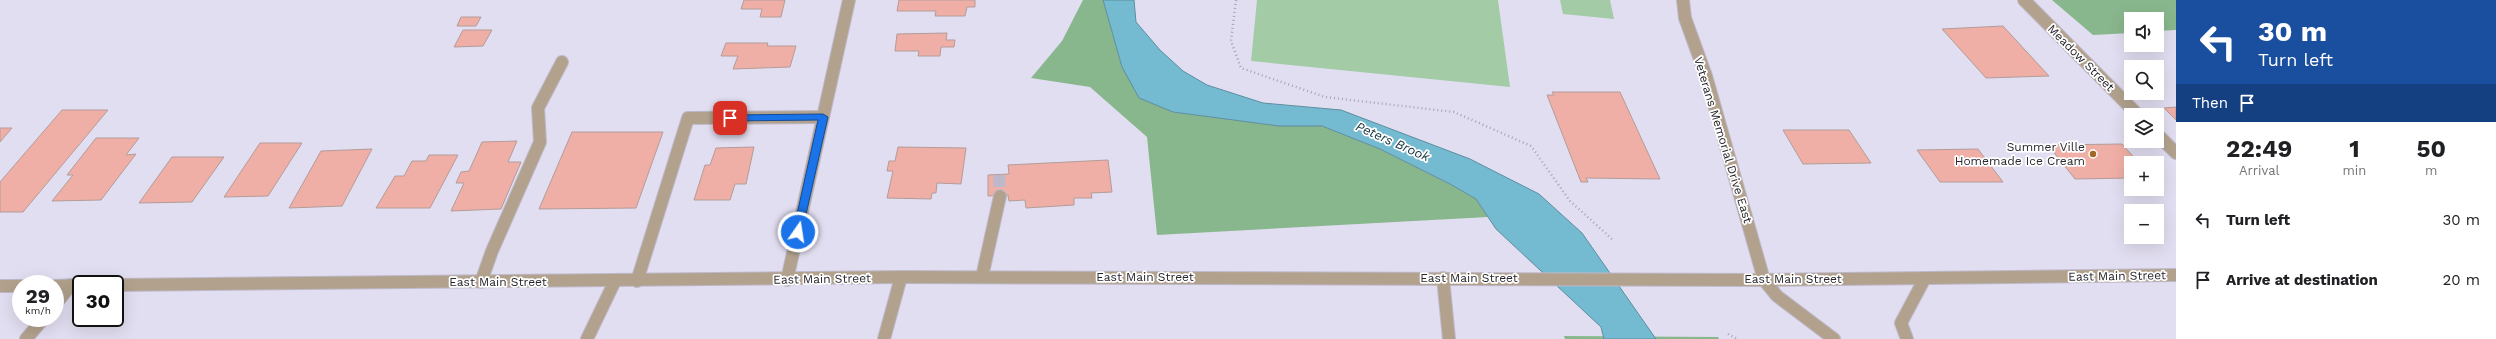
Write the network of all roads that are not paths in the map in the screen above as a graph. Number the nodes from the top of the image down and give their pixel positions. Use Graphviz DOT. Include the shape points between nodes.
graph roads {
  1 [pos="849,0"];
  2 [pos="1683,0"];
  3 [pos="2024,0"];
  4 [pos="562,62"];
  5 [pos="2131,108"];
  6 [pos="823,117"];
  7 [pos="2164,141"];
  8 [pos="2176,153"];
  9 [pos="1000,196"];
  10 [pos="2176,275"];
  11 [pos="901,277"];
  12 [pos="982,277"];
  13 [pos="1443,278"];
  14 [pos="1925,278"];
  15 [pos="787,280"];
  16 [pos="1764,280"];
  17 [pos="615,281"];
  18 [pos="637,281"];
  19 [pos="481,282"];
  20 [pos="124,285"];
  21 [pos="0,286"];
  22 [pos="12,286"];
  23 [pos="72,289"];
  24 [pos="64,296"];
  25 [pos="36,327"];
  26 [pos="26,339"];
  27 [pos="587,339"];
  28 [pos="884,339"];
  29 [pos="1449,339"];
  30 [pos="1834,339"];
  31 [pos="1907,339"];
  1 -- 6 [label="street"];
  2 -- 16 [label="street, Veterans Memorial Drive East" via="1685,18 1706,76"];
  3 -- 5 [label="street, Meadow Street"];
  4 -- 19 [label="street" via="538,108 540,142 492,250"];
  6 -- 15 [label="street"];
  6 -- 18 [label="street" via="688,118"];
  7 -- 8 [label="street"];
  9 -- 12 [label="street"];
  10 -- 14 [label="street, East Main Street"];
  11 -- 12 [label="street, East Main Street"];
  11 -- 15 [label="street, East Main Street"];
  11 -- 28 [label="street"];
  12 -- 13 [label="street, East Main Street"];
  13 -- 16 [label="street, East Main Street"];
  13 -- 29 [label="street"];
  14 -- 16 [label="street, East Main Street"];
  14 -- 31 [label="street" via="1901,322"];
  15 -- 18 [label="street, East Main Street"];
  16 -- 30 [label="street" via="1777,296"];
  17 -- 18 [label="street, East Main Street"];
  17 -- 19 [label="street, East Main Street"];
  17 -- 27 [label="street"];
  19 -- 20 [label="street, East Main Street"];
  21 -- 22 [label="street"];
  23 -- 24 [label="street"];
  25 -- 26 [label="street"];
}
